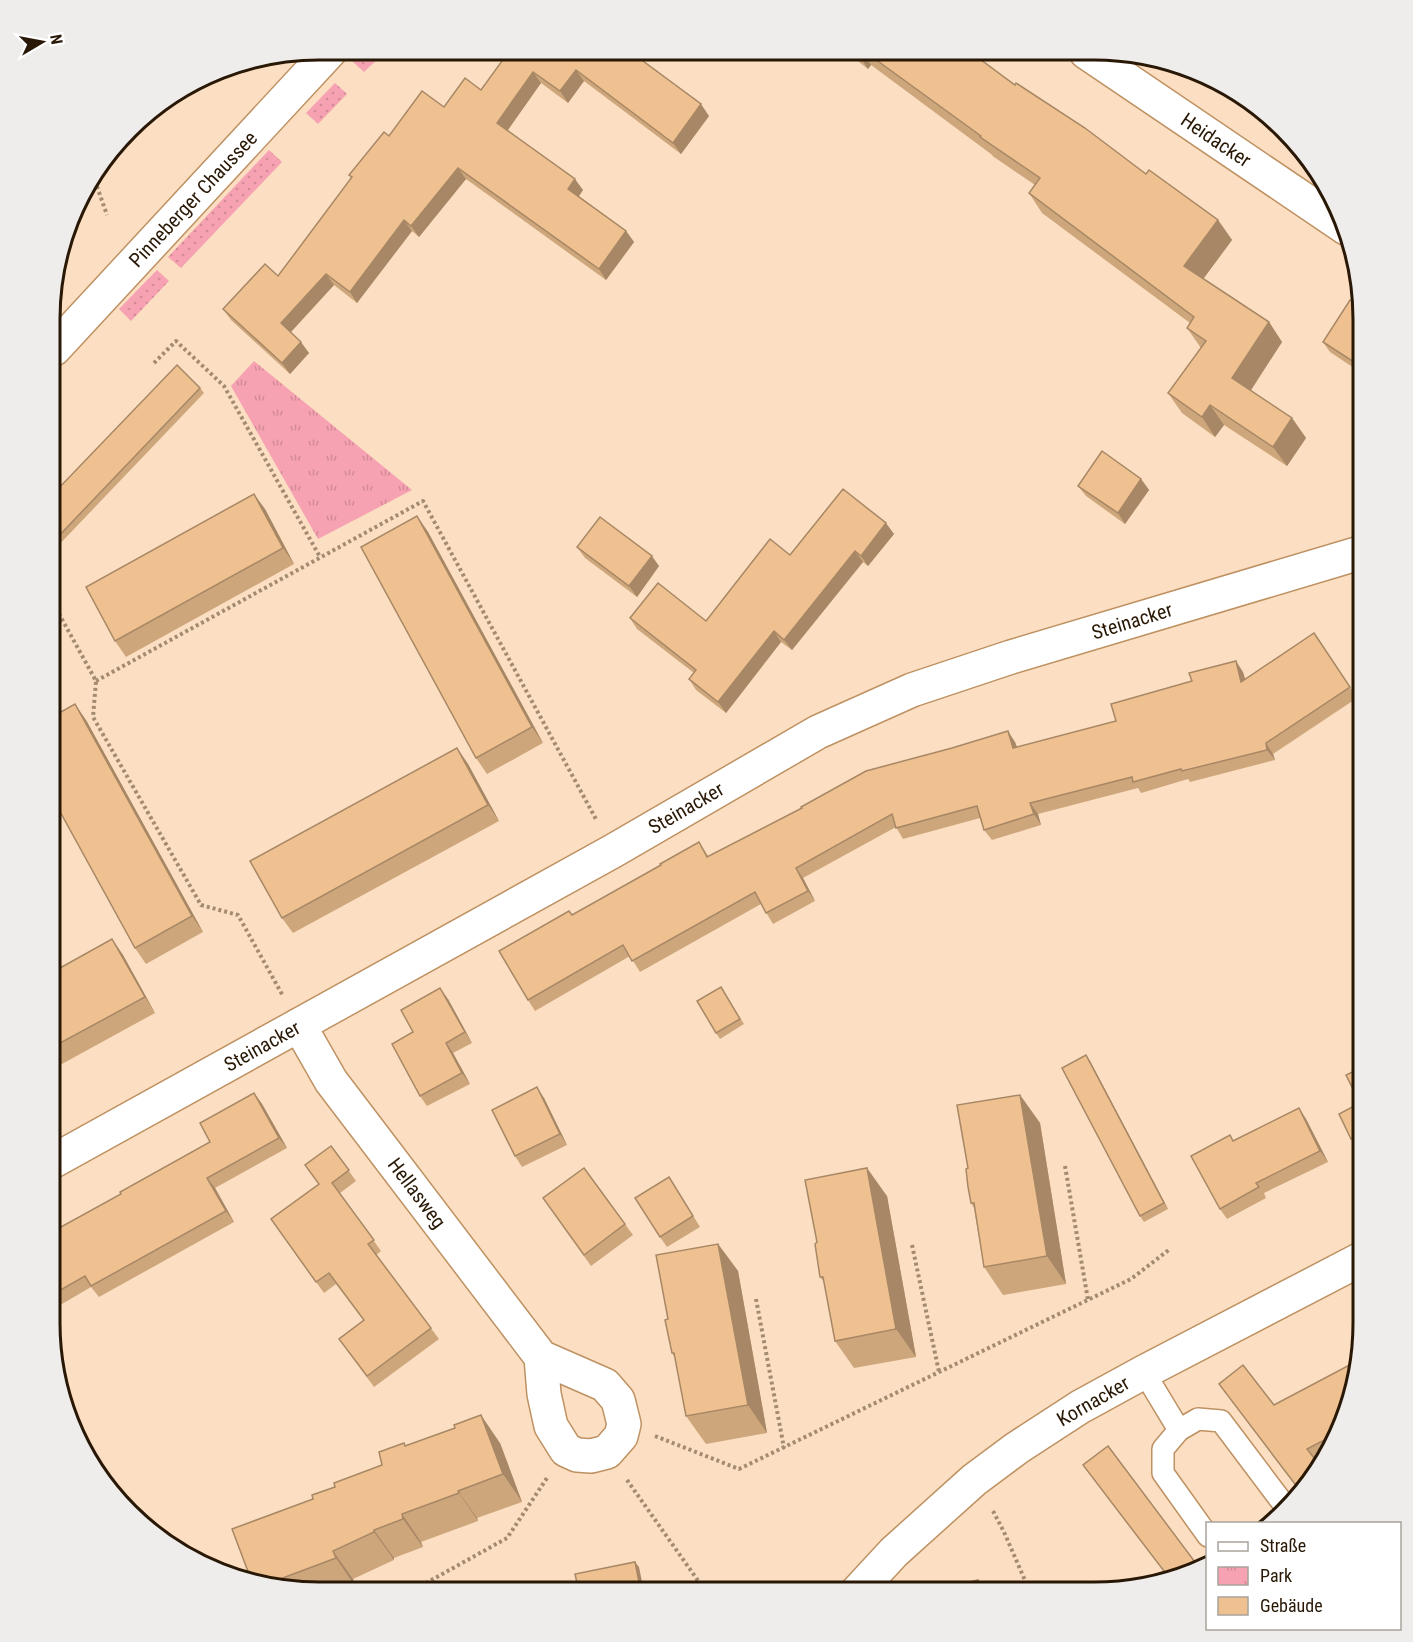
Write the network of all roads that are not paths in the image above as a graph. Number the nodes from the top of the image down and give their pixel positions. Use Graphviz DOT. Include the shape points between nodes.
graph roads {
  1 [pos="322,60"];
  2 [pos="1098,60"];
  3 [pos="1333,219"];
  4 [pos="60,343"];
  5 [pos="1353,555"];
  6 [pos="299,1025"];
  7 [pos="60,1156"];
  8 [pos="1353,1263"];
  9 [pos="541,1357"];
  10 [pos="1144,1371"];
  11 [pos="1179,1430"];
  12 [pos="1282,1501"];
  13 [pos="1206,1533"];
  14 [pos="866,1582"];
  1 -- 4 [label="street, Pinneberger Chaussee"];
  2 -- 3 [label="street, Heidacker"];
  5 -- 6 [label="street, Steinacker" via="912,690 818,732"];
  6 -- 7 [label="street, Steinacker"];
  6 -- 9 [label="street, Hellasweg" via="331,1081"];
  8 -- 10 [label="street, Kornacker"];
  9 -- 9 [label="street, Hellasweg" via="604,1385 618,1400 624,1424 621,1436 607,1452 591,1456 566,1450 551,1426"];
  10 -- 11 [label="lane"];
  10 -- 14 [label="street, Kornacker" via="1080,1407 974,1480"];
  11 -- 12 [label="lane" via="1198,1419 1221,1421"];
  11 -- 13 [label="lane" via="1162,1449 1163,1473"];
}
